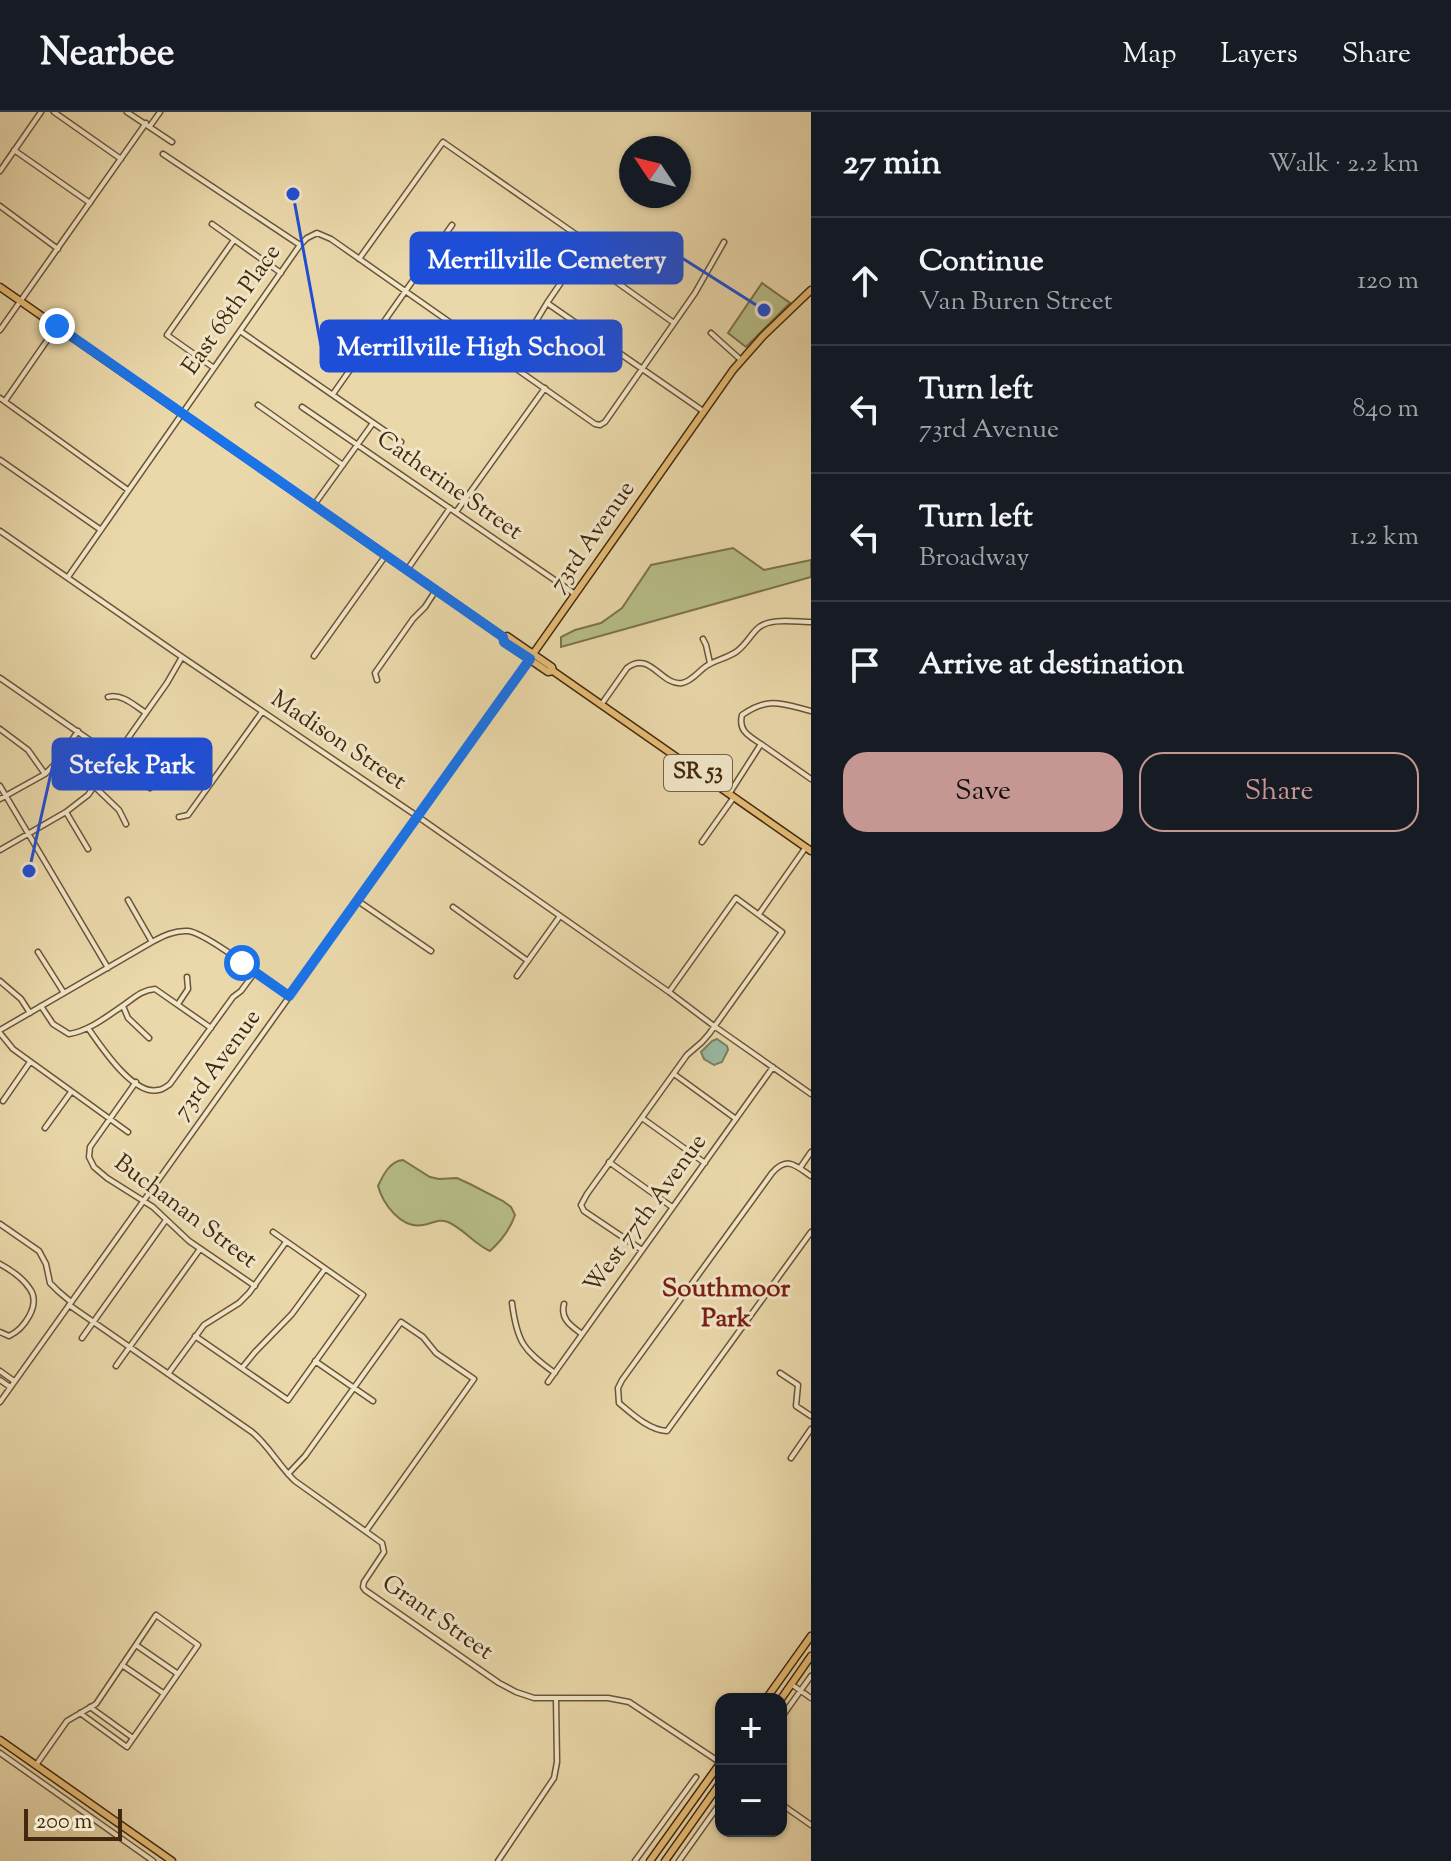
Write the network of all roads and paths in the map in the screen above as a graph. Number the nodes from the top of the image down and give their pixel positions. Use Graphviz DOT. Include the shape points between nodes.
graph roads {
  1 [pos="41,112"];
  2 [pos="54,112"];
  3 [pos="127,112"];
  4 [pos="160,112"];
  5 [pos="148,125"];
  6 [pos="172,142"];
  7 [pos="14,150"];
  8 [pos="163,154"];
  9 [pos="121,159"];
  10 [pos="0,171"];
  11 [pos="90,203"];
  12 [pos="0,206"];
  13 [pos="212,224"];
  14 [pos="452,225"];
  15 [pos="234,240"];
  16 [pos="724,242"];
  17 [pos="300,245"];
  18 [pos="58,249"];
  19 [pos="580,256"];
  20 [pos="359,259"];
  21 [pos="281,273"];
  22 [pos="0,287"];
  23 [pos="811,290"];
  24 [pos="405,291"];
  25 [pos="21,301"];
  26 [pos="547,303"];
  27 [pos="674,323"];
  28 [pos="57,326"];
  29 [pos="0,330"];
  30 [pos="240,331"];
  31 [pos="711,333"];
  32 [pos="741,360"];
  33 [pos="511,363"];
  34 [pos="214,368"];
  35 [pos="642,369"];
  36 [pos="545,388"];
  37 [pos="333,394"];
  38 [pos="2,400"];
  39 [pos="258,405"];
  40 [pos="302,407"];
  41 [pos="703,411"];
  42 [pos="182,414"];
  43 [pos="373,423"];
  44 [pos="401,442"];
  45 [pos="358,445"];
  46 [pos="0,460"];
  47 [pos="343,465"];
  48 [pos="128,490"];
  49 [pos="314,505"];
  50 [pos="450,508"];
  51 [pos="456,512"];
  52 [pos="101,530"];
  53 [pos="1,533"];
  54 [pos="386,555"];
  55 [pos="407,570"];
  56 [pos="68,577"];
  57 [pos="436,590"];
  58 [pos="575,594"];
  59 [pos="811,622"];
  60 [pos="703,639"];
  61 [pos="314,656"];
  62 [pos="182,657"];
  63 [pos="531,657"];
  64 [pos="710,663"];
  65 [pos="0,678"];
  66 [pos="377,680"];
  67 [pos="108,697"];
  68 [pos="601,705"];
  69 [pos="811,711"];
  70 [pos="262,712"];
  71 [pos="146,713"];
  72 [pos="0,729"];
  73 [pos="78,731"];
  74 [pos="761,744"];
  75 [pos="114,757"];
  76 [pos="45,774"];
  77 [pos="811,779"];
  78 [pos="0,786"];
  79 [pos="95,787"];
  80 [pos="150,788"];
  81 [pos="6,796"];
  82 [pos="732,796"];
  83 [pos="0,799"];
  84 [pos="66,812"];
  85 [pos="417,816"];
  86 [pos="179,817"];
  87 [pos="126,824"];
  88 [pos="29,833"];
  89 [pos="702,842"];
  90 [pos="88,849"];
  91 [pos="808,849"];
  92 [pos="0,850"];
  93 [pos="128,900"];
  94 [pos="358,901"];
  95 [pos="453,907"];
  96 [pos="758,915"];
  97 [pos="560,916"];
  98 [pos="152,942"];
  99 [pos="431,951"];
  100 [pos="38,952"];
  101 [pos="528,961"];
  102 [pos="108,968"];
  103 [pos="255,972"];
  104 [pos="517,976"];
  105 [pos="187,977"];
  106 [pos="0,981"];
  107 [pos="669,992"];
  108 [pos="64,993"];
  109 [pos="289,996"];
  110 [pos="178,1004"];
  111 [pos="41,1006"];
  112 [pos="123,1006"];
  113 [pos="30,1013"];
  114 [pos="714,1026"];
  115 [pos="88,1028"];
  116 [pos="211,1028"];
  117 [pos="0,1031"];
  118 [pos="149,1038"];
  119 [pos="30,1062"];
  120 [pos="773,1067"];
  121 [pos="674,1074"];
  122 [pos="136,1082"];
  123 [pos="71,1092"];
  124 [pos="811,1094"];
  125 [pos="3,1101"];
  126 [pos="642,1118"];
  127 [pos="110,1119"];
  128 [pos="736,1119"];
  129 [pos="45,1128"];
  130 [pos="128,1132"];
  131 [pos="811,1152"];
  132 [pos="609,1162"];
  133 [pos="705,1163"];
  134 [pos="800,1168"];
  135 [pos="811,1176"];
  136 [pos="143,1200"];
  137 [pos="673,1207"];
  138 [pos="166,1220"];
  139 [pos="0,1224"];
  140 [pos="273,1232"];
  141 [pos="811,1232"];
  142 [pos="286,1242"];
  143 [pos="200,1249"];
  144 [pos="642,1250"];
  145 [pos="0,1264"];
  146 [pos="325,1269"];
  147 [pos="255,1286"];
  148 [pos="70,1303"];
  149 [pos="512,1303"];
  150 [pos="564,1304"];
  151 [pos="93,1322"];
  152 [pos="0,1332"];
  153 [pos="582,1334"];
  154 [pos="195,1336"];
  155 [pos="82,1338"];
  156 [pos="130,1347"];
  157 [pos="315,1361"];
  158 [pos="116,1366"];
  159 [pos="242,1369"];
  160 [pos="0,1371"];
  161 [pos="555,1373"];
  162 [pos="780,1373"];
  163 [pos="168,1374"];
  164 [pos="0,1380"];
  165 [pos="14,1381"];
  166 [pos="548,1382"];
  167 [pos="10,1387"];
  168 [pos="354,1388"];
  169 [pos="373,1401"];
  170 [pos="0,1402"];
  171 [pos="811,1416"];
  172 [pos="811,1429"];
  173 [pos="791,1458"];
  174 [pos="288,1474"];
  175 [pos="366,1531"];
  176 [pos="811,1636"];
  177 [pos="136,1645"];
  178 [pos="811,1656"];
  179 [pos="122,1665"];
  180 [pos="178,1674"];
  181 [pos="811,1676"];
  182 [pos="791,1684"];
  183 [pos="801,1690"];
  184 [pos="770,1693"];
  185 [pos="785,1693"];
  186 [pos="164,1694"];
  187 [pos="811,1698"];
  188 [pos="556,1699"];
  189 [pos="90,1707"];
  190 [pos="787,1710"];
  191 [pos="80,1713"];
  192 [pos="133,1738"];
  193 [pos="0,1740"];
  194 [pos="0,1753"];
  195 [pos="715,1758"];
  196 [pos="36,1765"];
  197 [pos="719,1765"];
  198 [pos="696,1777"];
  199 [pos="715,1790"];
  200 [pos="81,1796"];
  201 [pos="679,1800"];
  202 [pos="74,1805"];
  203 [pos="689,1806"];
  204 [pos="787,1808"];
  205 [pos="715,1810"];
  206 [pos="811,1825"];
  207 [pos="167,1859"];
  208 [pos="638,1860"];
  209 [pos="153,1861"];
  210 [pos="498,1861"];
  211 [pos="650,1861"];
  212 [pos="665,1861"];
  213 [pos="679,1861"];
  1 -- 7 [label="street"];
  2 -- 9 [label="street"];
  3 -- 5 [label="street"];
  4 -- 5 [label="street"];
  5 -- 6 [label="street"];
  5 -- 9 [label="street"];
  7 -- 10 [label="street"];
  7 -- 11 [label="street"];
  8 -- 17 [label="street"];
  9 -- 11 [label="street"];
  11 -- 18 [label="street"];
  12 -- 18 [label="street"];
  13 -- 15 [label="street"];
  14 -- 24 [label="street"];
  15 -- 21 [label="street"];
  15 -- 34 [label="street" via="167,335"];
  16 -- 27 [label="street"];
  17 -- 20 [label="street, East 68th Place" via="317,233"];
  17 -- 21 [label="street, East 68th Place"];
  18 -- 25 [label="street"];
  19 -- 20 [label="street" via="584,240 443,142"];
  19 -- 26 [label="street"];
  19 -- 27 [label="street"];
  20 -- 24 [label="street"];
  21 -- 30 [label="street, East 68th Place"];
  22 -- 25 [label="main road, SR 53"];
  23 -- 32 [label="main road, 73rd Avenue"];
  24 -- 33 [label="street"];
  24 -- 37 [label="street"];
  25 -- 28 [label="main road, SR 53"];
  25 -- 29 [label="street"];
  26 -- 33 [label="street"];
  26 -- 35 [label="street"];
  27 -- 35 [label="street"];
  28 -- 38 [label="street"];
  28 -- 42 [label="main road, SR 53"];
  30 -- 34 [label="street, East 68th Place"];
  30 -- 37 [label="street"];
  31 -- 32 [label="street"];
  32 -- 41 [label="main road, 73rd Avenue"];
  33 -- 36 [label="street"];
  34 -- 42 [label="street, East 68th Place"];
  35 -- 36 [label="street" via="600,425"];
  35 -- 41 [label="street"];
  36 -- 51 [label="street"];
  37 -- 43 [label="street"];
  38 -- 48 [label="street"];
  39 -- 47 [label="street"];
  40 -- 45 [label="street, Catherine Street"];
  41 -- 58 [label="main road, 73rd Avenue"];
  42 -- 48 [label="street, East 68th Place"];
  42 -- 49 [label="main road, SR 53"];
  43 -- 44 [label="street"];
  43 -- 45 [label="street"];
  45 -- 47 [label="street"];
  45 -- 50 [label="street, Catherine Street"];
  46 -- 52 [label="street"];
  47 -- 49 [label="street"];
  48 -- 52 [label="street, East 68th Place"];
  49 -- 54 [label="main road, SR 53"];
  50 -- 51 [label="street, Catherine Street"];
  50 -- 55 [label="street"];
  51 -- 58 [label="street, Catherine Street"];
  52 -- 56 [label="street, East 68th Place"];
  53 -- 56 [label="street, Madison Street"];
  54 -- 55 [label="main road, SR 53"];
  54 -- 61 [label="street"];
  55 -- 57 [label="main road, SR 53"];
  56 -- 62 [label="street, Madison Street"];
  57 -- 63 [label="main road, SR 53"];
  57 -- 66 [label="street" via="375,673"];
  58 -- 63 [label="main road, 73rd Avenue"];
  59 -- 64 [label="street" via="764,625 742,648"];
  60 -- 64 [label="street"];
  62 -- 70 [label="street, Madison Street"];
  62 -- 71 [label="street"];
  63 -- 68 [label="main road, SR 53"];
  63 -- 85 [label="street, 73rd Avenue"];
  64 -- 68 [label="street" via="683,683 644,663 632,664"];
  65 -- 73 [label="street"];
  67 -- 71 [label="street" via="115,695"];
  68 -- 82 [label="main road, SR 53"];
  69 -- 74 [label="street" via="784,702 751,709 741,723 744,733"];
  70 -- 85 [label="street, Madison Street"];
  70 -- 86 [label="street" via="188,815"];
  71 -- 75 [label="street"];
  72 -- 76 [label="street" via="28,750"];
  73 -- 75 [label="street"];
  73 -- 76 [label="street"];
  74 -- 77 [label="street"];
  74 -- 82 [label="street"];
  75 -- 79 [label="street"];
  75 -- 80 [label="street"];
  76 -- 81 [label="street"];
  78 -- 81 [label="street"];
  79 -- 84 [label="street"];
  79 -- 87 [label="street"];
  81 -- 83 [label="street"];
  81 -- 88 [label="street"];
  82 -- 89 [label="street"];
  82 -- 91 [label="main road, SR 53"];
  84 -- 88 [label="street"];
  84 -- 90 [label="street"];
  85 -- 94 [label="street, 73rd Avenue"];
  85 -- 97 [label="street, Madison Street"];
  88 -- 92 [label="street"];
  88 -- 102 [label="street"];
  91 -- 96 [label="street"];
  93 -- 98 [label="street"];
  94 -- 99 [label="street"];
  94 -- 109 [label="street, 73rd Avenue"];
  95 -- 101 [label="street"];
  96 -- 107 [label="street" via="736,898"];
  96 -- 114 [label="street" via="782,932"];
  97 -- 101 [label="street"];
  97 -- 107 [label="street, Madison Street"];
  98 -- 102 [label="street"];
  98 -- 103 [label="street" via="177,932 198,933"];
  100 -- 108 [label="street"];
  101 -- 104 [label="street"];
  102 -- 108 [label="street"];
  103 -- 109 [label="street"];
  103 -- 116 [label="street"];
  105 -- 110 [label="street" via="188,989"];
  106 -- 113 [label="street"];
  107 -- 114 [label="street, Madison Street"];
  108 -- 111 [label="street"];
  109 -- 136 [label="street, 73rd Avenue"];
  110 -- 112 [label="street" via="155,989 144,990"];
  110 -- 116 [label="street"];
  111 -- 113 [label="street"];
  111 -- 115 [label="street" via="59,1030 69,1034"];
  112 -- 115 [label="street"];
  112 -- 118 [label="street"];
  113 -- 117 [label="street"];
  114 -- 120 [label="street, Madison Street"];
  114 -- 121 [label="street"];
  115 -- 122 [label="street" via="118,1069"];
  116 -- 122 [label="street" via="170,1084 148,1090"];
  117 -- 119 [label="street"];
  119 -- 123 [label="street"];
  119 -- 125 [label="street"];
  120 -- 124 [label="street, Madison Street"];
  120 -- 128 [label="street, West 77th Avenue"];
  121 -- 126 [label="street"];
  121 -- 128 [label="street"];
  122 -- 127 [label="street"];
  123 -- 127 [label="street"];
  123 -- 129 [label="street"];
  126 -- 132 [label="street"];
  126 -- 133 [label="street"];
  127 -- 130 [label="street"];
  127 -- 136 [label="street, Buchanan Street" via="89,1157 107,1178"];
  128 -- 133 [label="street, West 77th Avenue"];
  131 -- 134 [label="street"];
  132 -- 137 [label="street"];
  132 -- 144 [label="street" via="581,1205"];
  133 -- 137 [label="street, West 77th Avenue"];
  134 -- 135 [label="street"];
  134 -- 141 [label="street" via="778,1166 622,1380 619,1403 667,1431"];
  136 -- 138 [label="street, Buchanan Street"];
  136 -- 148 [label="street, 73rd Avenue"];
  137 -- 144 [label="street, West 77th Avenue"];
  138 -- 143 [label="street, Buchanan Street"];
  138 -- 151 [label="street"];
  139 -- 148 [label="street" via="39,1251 50,1283"];
  140 -- 142 [label="street"];
  142 -- 146 [label="street"];
  142 -- 147 [label="street"];
  143 -- 147 [label="street, Buchanan Street"];
  143 -- 156 [label="street"];
  144 -- 153 [label="street, West 77th Avenue"];
  145 -- 152 [label="street" via="34,1296 30,1318 19,1332"];
  146 -- 157 [label="street" via="363,1295"];
  146 -- 159 [label="street"];
  147 -- 154 [label="street"];
  148 -- 151 [label="street"];
  148 -- 165 [label="street, 73rd Avenue"];
  149 -- 161 [label="street" via="524,1346"];
  150 -- 153 [label="street" via="564,1318"];
  151 -- 155 [label="street"];
  151 -- 156 [label="street"];
  153 -- 161 [label="street, West 77th Avenue"];
  154 -- 159 [label="street"];
  154 -- 163 [label="street"];
  156 -- 158 [label="street"];
  156 -- 163 [label="street"];
  157 -- 159 [label="street" via="288,1400"];
  157 -- 168 [label="street"];
  160 -- 165 [label="street"];
  161 -- 166 [label="street, West 77th Avenue"];
  162 -- 171 [label="street" via="798,1385 796,1406"];
  163 -- 174 [label="street" via="256,1435"];
  164 -- 167 [label="street"];
  165 -- 167 [label="street, 73rd Avenue"];
  167 -- 170 [label="street, 73rd Avenue"];
  168 -- 169 [label="street"];
  168 -- 174 [label="street"];
  168 -- 175 [label="street" via="401,1322 474,1379"];
  172 -- 173 [label="street"];
  174 -- 175 [label="street"];
  175 -- 188 [label="street, Grant Street" via="385,1549 364,1582 365,1590 499,1683 534,1698"];
  176 -- 184 [label="main road"];
  177 -- 179 [label="street"];
  177 -- 180 [label="street"];
  177 -- 180 [label="street" via="156,1615 198,1645"];
  178 -- 182 [label="main road"];
  179 -- 186 [label="street"];
  179 -- 189 [label="street"];
  180 -- 186 [label="street"];
  181 -- 183 [label="street"];
  182 -- 183 [label="street"];
  182 -- 185 [label="main road"];
  183 -- 187 [label="street"];
  183 -- 190 [label="street"];
  186 -- 192 [label="street"];
  188 -- 195 [label="street, Grant Street" via="629,1702"];
  188 -- 210 [label="street" via="554,1778"];
  189 -- 191 [label="street"];
  189 -- 192 [label="street"];
  191 -- 192 [label="street" via="127,1747"];
  191 -- 196 [label="street" via="67,1721"];
  193 -- 196 [label="main road"];
  194 -- 202 [label="street"];
  196 -- 200 [label="main road"];
  197 -- 203 [label="main road"];
  198 -- 201 [label="street"];
  199 -- 212 [label="main road"];
  200 -- 202 [label="street"];
  200 -- 207 [label="main road"];
  201 -- 203 [label="street"];
  201 -- 208 [label="street"];
  202 -- 209 [label="street"];
  203 -- 211 [label="main road"];
  204 -- 206 [label="street"];
  205 -- 213 [label="street"];
}
